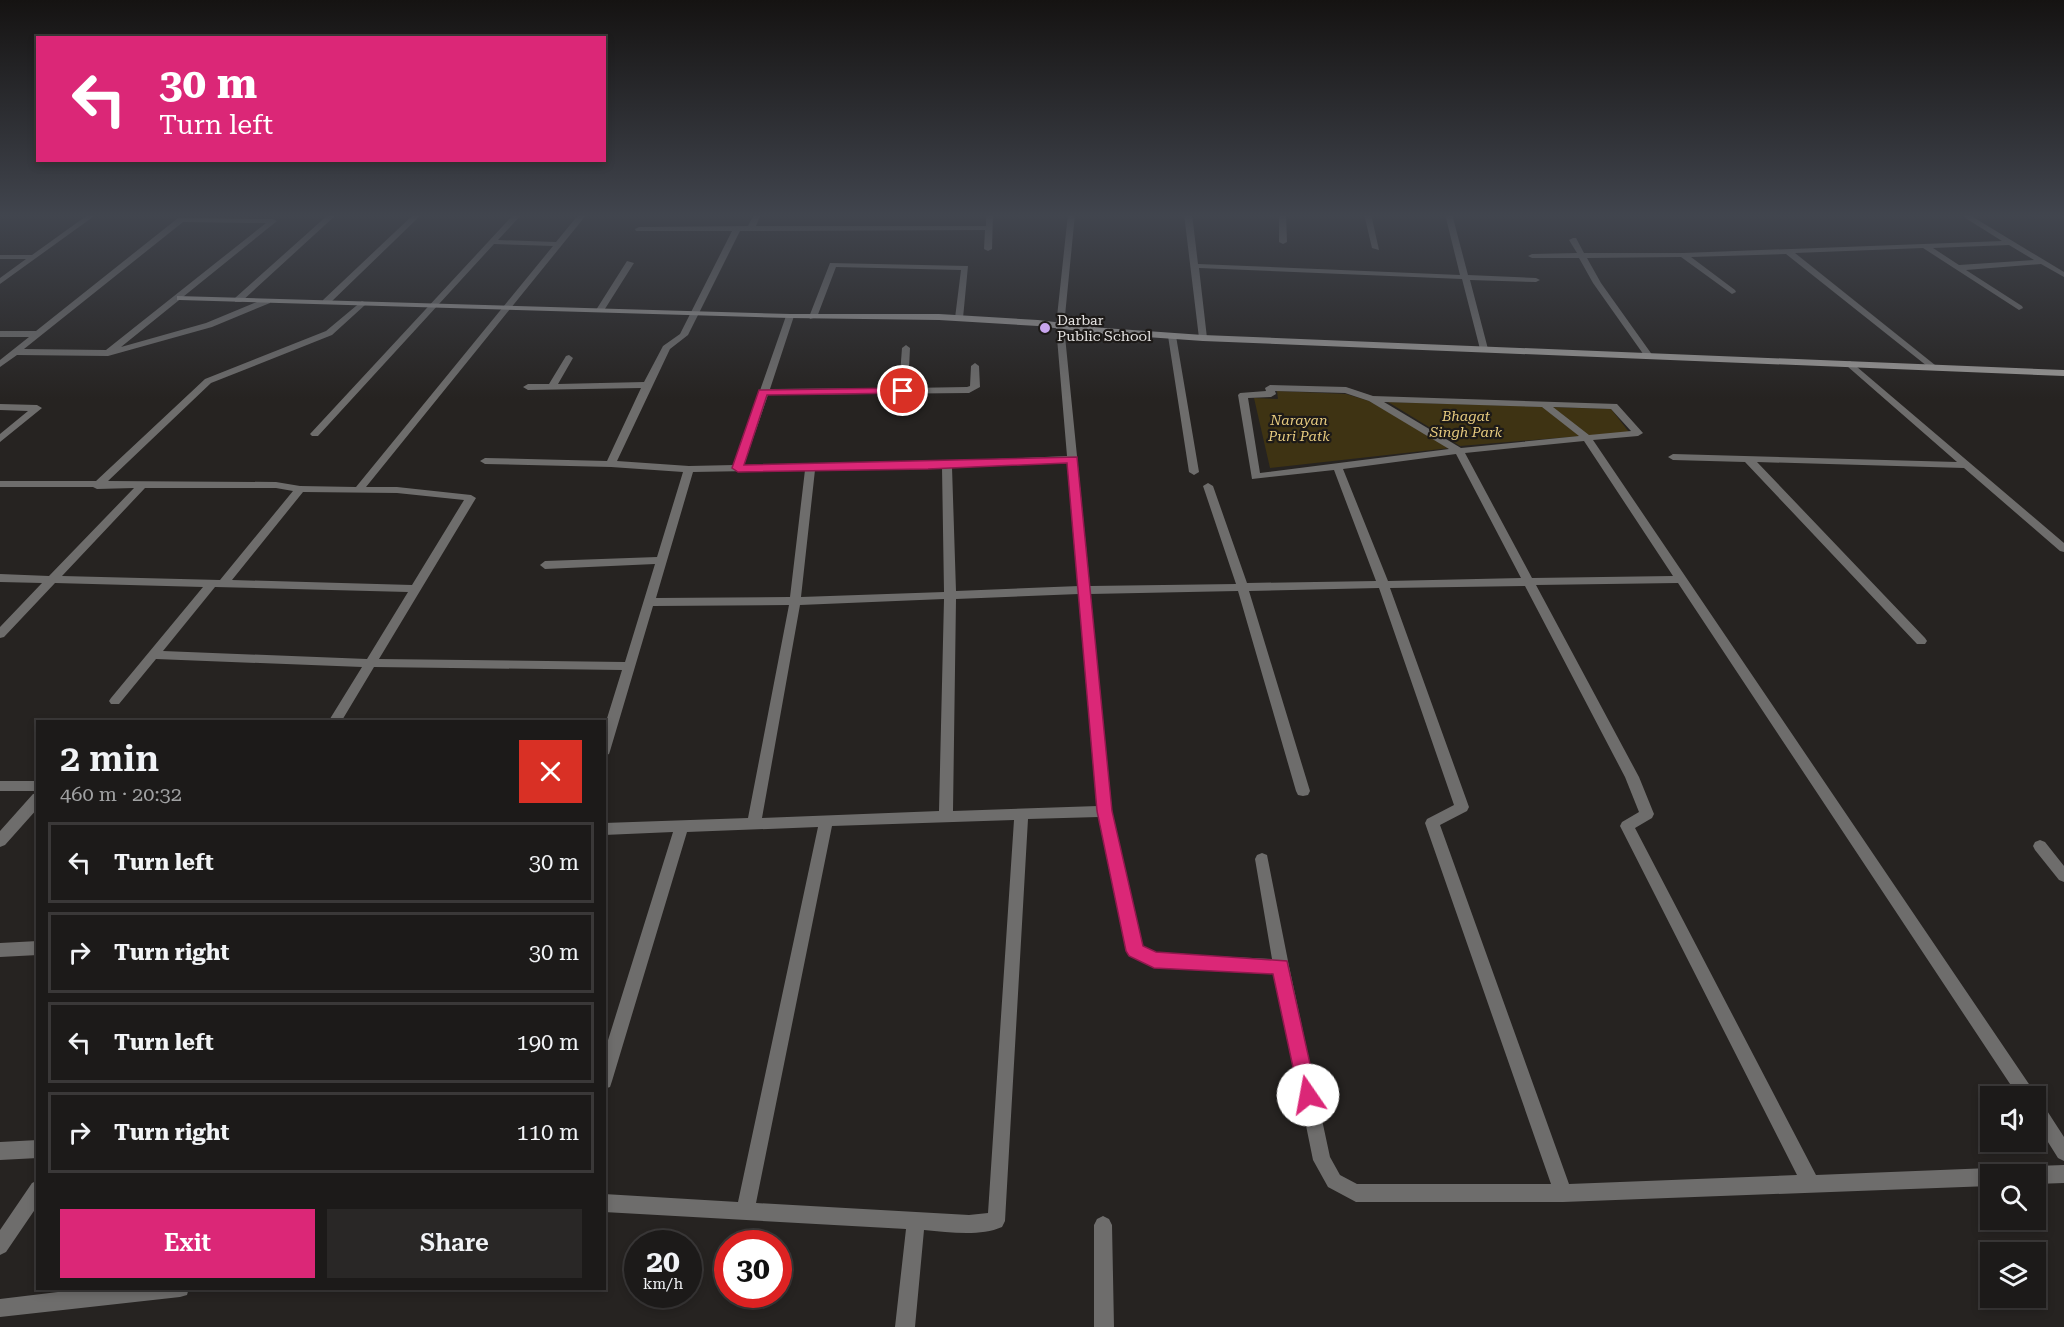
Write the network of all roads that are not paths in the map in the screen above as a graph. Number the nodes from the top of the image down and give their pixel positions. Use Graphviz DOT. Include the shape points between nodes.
graph roads {
  1 [pos="111,276"];
  2 [pos="207,276"];
  3 [pos="265,276"];
  4 [pos="353,276"];
  5 [pos="460,276"];
  6 [pos="532,276"];
  7 [pos="622,276"];
  8 [pos="714,276"];
  9 [pos="829,276"];
  10 [pos="964,276"];
  11 [pos="1065,276"];
  12 [pos="1196,276"];
  13 [pos="1419,276"];
  14 [pos="1594,276"];
  15 [pos="1711,276"];
  16 [pos="1818,276"];
  17 [pos="1969,276"];
  18 [pos="1466,278"];
  19 [pos="1536,280"];
  20 [pos="1732,292"];
  21 [pos="180,298"];
  22 [pos="238,300"];
  23 [pos="267,301"];
  24 [pos="326,302"];
  25 [pos="362,303"];
  26 [pos="435,305"];
  27 [pos="507,308"];
  28 [pos="2019,308"];
  29 [pos="600,310"];
  30 [pos="696,313"];
  31 [pos="790,316"];
  32 [pos="813,317"];
  33 [pos="959,318"];
  34 [pos="1060,326"];
  35 [pos="0,334"];
  36 [pos="39,334"];
  37 [pos="1172,336"];
  38 [pos="1203,338"];
  39 [pos="906,348"];
  40 [pos="1484,349"];
  41 [pos="16,352"];
  42 [pos="108,353"];
  43 [pos="1649,356"];
  44 [pos="569,358"];
  45 [pos="0,364"];
  46 [pos="1850,364"];
  47 [pos="975,366"];
  48 [pos="1932,367"];
  49 [pos="2064,373"];
  50 [pos="647,385"];
  51 [pos="552,386"];
  52 [pos="528,387"];
  53 [pos="903,391"];
  54 [pos="763,392"];
  55 [pos="1372,399"];
  56 [pos="1545,405"];
  57 [pos="0,407"];
  58 [pos="315,434"];
  59 [pos="1587,438"];
  60 [pos="0,439"];
  61 [pos="1459,451"];
  62 [pos="1673,457"];
  63 [pos="1073,459"];
  64 [pos="1748,459"];
  65 [pos="485,461"];
  66 [pos="611,464"];
  67 [pos="947,465"];
  68 [pos="1966,465"];
  69 [pos="1336,466"];
  70 [pos="810,467"];
  71 [pos="738,468"];
  72 [pos="689,469"];
  73 [pos="1194,472"];
  74 [pos="0,484"];
  75 [pos="97,486"];
  76 [pos="141,486"];
  77 [pos="1208,486"];
  78 [pos="300,489"];
  79 [pos="359,489"];
  80 [pos="2064,549"];
  81 [pos="662,560"];
  82 [pos="545,565"];
  83 [pos="0,578"];
  84 [pos="50,579"];
  85 [pos="1681,579"];
  86 [pos="218,583"];
  87 [pos="1530,584"];
  88 [pos="1384,586"];
  89 [pos="1243,588"];
  90 [pos="417,589"];
  91 [pos="1084,590"];
  92 [pos="950,595"];
  93 [pos="795,601"];
  94 [pos="650,602"];
  95 [pos="0,634"];
  96 [pos="1922,641"];
  97 [pos="154,655"];
  98 [pos="371,663"];
  99 [pos="630,666"];
  100 [pos="115,701"];
  101 [pos="335,720"];
  102 [pos="606,744"];
  103 [pos="0,786"];
  104 [pos="36,786"];
  105 [pos="1303,791"];
  106 [pos="36,800"];
  107 [pos="1105,811"];
  108 [pos="1021,814"];
  109 [pos="946,817"];
  110 [pos="826,821"];
  111 [pos="754,824"];
  112 [pos="682,826"];
  113 [pos="606,828"];
  114 [pos="0,842"];
  115 [pos="2040,846"];
  116 [pos="1262,859"];
  117 [pos="2064,876"];
  118 [pos="36,948"];
  119 [pos="0,950"];
  120 [pos="1281,966"];
  121 [pos="606,1074"];
  122 [pos="2020,1086"];
  123 [pos="2046,1124"];
  124 [pos="36,1149"];
  125 [pos="0,1151"];
  126 [pos="2064,1152"];
  127 [pos="2064,1174"];
  128 [pos="2046,1175"];
  129 [pos="1980,1177"];
  130 [pos="1811,1184"];
  131 [pos="36,1192"];
  132 [pos="1563,1192"];
  133 [pos="606,1203"];
  134 [pos="745,1211"];
  135 [pos="916,1221"];
  136 [pos="1103,1226"];
  137 [pos="0,1246"];
  138 [pos="162,1290"];
  139 [pos="0,1308"];
  140 [pos="905,1327"];
  141 [pos="1104,1327"];
  1 -- 36 [label="street"];
  2 -- 21 [label="street"];
  3 -- 22 [label="street"];
  4 -- 24 [label="street"];
  5 -- 26 [label="street"];
  6 -- 27 [label="street"];
  7 -- 29 [label="street"];
  8 -- 30 [label="street"];
  9 -- 32 [label="street"];
  10 -- 33 [label="street"];
  11 -- 34 [label="street"];
  12 -- 38 [label="street"];
  13 -- 18 [label="street"];
  14 -- 43 [label="street"];
  15 -- 20 [label="street"];
  16 -- 48 [label="street"];
  17 -- 28 [label="street"];
  18 -- 19 [label="street"];
  18 -- 40 [label="street"];
  21 -- 22 [label="street"];
  21 -- 42 [label="street"];
  22 -- 23 [label="street"];
  23 -- 24 [label="street"];
  23 -- 42 [label="street" via="209,325"];
  24 -- 25 [label="street"];
  25 -- 26 [label="street"];
  25 -- 75 [label="street" via="329,333 208,381"];
  26 -- 27 [label="street"];
  26 -- 58 [label="street"];
  27 -- 29 [label="street"];
  27 -- 79 [label="street"];
  29 -- 30 [label="street"];
  30 -- 31 [label="street"];
  30 -- 50 [label="street" via="684,335 666,348"];
  31 -- 32 [label="street"];
  31 -- 54 [label="street"];
  32 -- 33 [label="street"];
  33 -- 34 [label="street"];
  34 -- 37 [label="street"];
  34 -- 63 [label="street"];
  35 -- 36 [label="street"];
  36 -- 41 [label="street"];
  37 -- 38 [label="street"];
  37 -- 73 [label="street"];
  38 -- 40 [label="street"];
  39 -- 53 [label="street"];
  40 -- 43 [label="street"];
  41 -- 42 [label="street"];
  41 -- 45 [label="street"];
  43 -- 46 [label="street"];
  44 -- 51 [label="street"];
  46 -- 48 [label="street"];
  46 -- 68 [label="street"];
  47 -- 53 [label="street" via="973,389"];
  48 -- 49 [label="street"];
  50 -- 51 [label="street"];
  50 -- 66 [label="street"];
  51 -- 52 [label="street"];
  53 -- 54 [label="street"];
  54 -- 71 [label="street"];
  55 -- 56 [label="street"];
  55 -- 61 [label="street"];
  55 -- 69 [label="street" via="1346,390 1270,388 1270,394 1243,395 1256,477"];
  56 -- 59 [label="street"];
  56 -- 59 [label="street" via="1614,406 1638,434"];
  57 -- 60 [label="street" via="37,408"];
  59 -- 61 [label="street"];
  59 -- 85 [label="street"];
  61 -- 69 [label="street"];
  61 -- 87 [label="street"];
  62 -- 64 [label="street"];
  63 -- 67 [label="street"];
  63 -- 91 [label="street"];
  64 -- 68 [label="street"];
  64 -- 96 [label="street"];
  65 -- 66 [label="street"];
  66 -- 72 [label="street"];
  67 -- 70 [label="street"];
  67 -- 92 [label="street"];
  68 -- 80 [label="street"];
  69 -- 88 [label="street"];
  70 -- 71 [label="street"];
  70 -- 93 [label="street"];
  71 -- 72 [label="street"];
  72 -- 81 [label="street"];
  74 -- 75 [label="street"];
  75 -- 76 [label="street"];
  76 -- 78 [label="street" via="276,485"];
  76 -- 84 [label="street"];
  77 -- 89 [label="street"];
  78 -- 79 [label="street"];
  78 -- 86 [label="street"];
  79 -- 90 [label="street" via="471,498"];
  81 -- 82 [label="street"];
  81 -- 94 [label="street"];
  83 -- 84 [label="street"];
  84 -- 86 [label="street"];
  84 -- 95 [label="street"];
  85 -- 87 [label="street"];
  85 -- 122 [label="street"];
  86 -- 90 [label="street"];
  86 -- 97 [label="street"];
  87 -- 88 [label="street"];
  87 -- 130 [label="street" via="1632,777 1647,814 1627,826"];
  88 -- 89 [label="street"];
  88 -- 132 [label="street" via="1462,807 1432,823"];
  89 -- 91 [label="street"];
  89 -- 105 [label="street"];
  90 -- 98 [label="street"];
  91 -- 92 [label="street"];
  91 -- 107 [label="street"];
  92 -- 93 [label="street"];
  92 -- 109 [label="street"];
  93 -- 94 [label="street"];
  93 -- 111 [label="street"];
  94 -- 99 [label="street"];
  97 -- 98 [label="street"];
  97 -- 100 [label="street"];
  98 -- 99 [label="street"];
  98 -- 101 [label="street"];
  99 -- 102 [label="street"];
  103 -- 104 [label="street"];
  106 -- 114 [label="street"];
  107 -- 108 [label="street"];
  107 -- 120 [label="street" via="1135,951 1154,960"];
  108 -- 109 [label="street"];
  108 -- 135 [label="street" via="996,1221"];
  109 -- 110 [label="street"];
  110 -- 111 [label="street"];
  110 -- 134 [label="street"];
  111 -- 112 [label="street"];
  112 -- 113 [label="street"];
  112 -- 121 [label="street"];
  115 -- 117 [label="street"];
  116 -- 120 [label="street"];
  118 -- 119 [label="street"];
  120 -- 132 [label="street" via="1322,1160 1334,1181 1356,1193"];
  123 -- 126 [label="street"];
  124 -- 125 [label="street"];
  127 -- 128 [label="street"];
  129 -- 130 [label="street"];
  130 -- 132 [label="street"];
  131 -- 137 [label="street"];
  133 -- 134 [label="street"];
  134 -- 135 [label="street"];
  135 -- 140 [label="street"];
  136 -- 141 [label="street"];
  138 -- 139 [label="street"];
}
